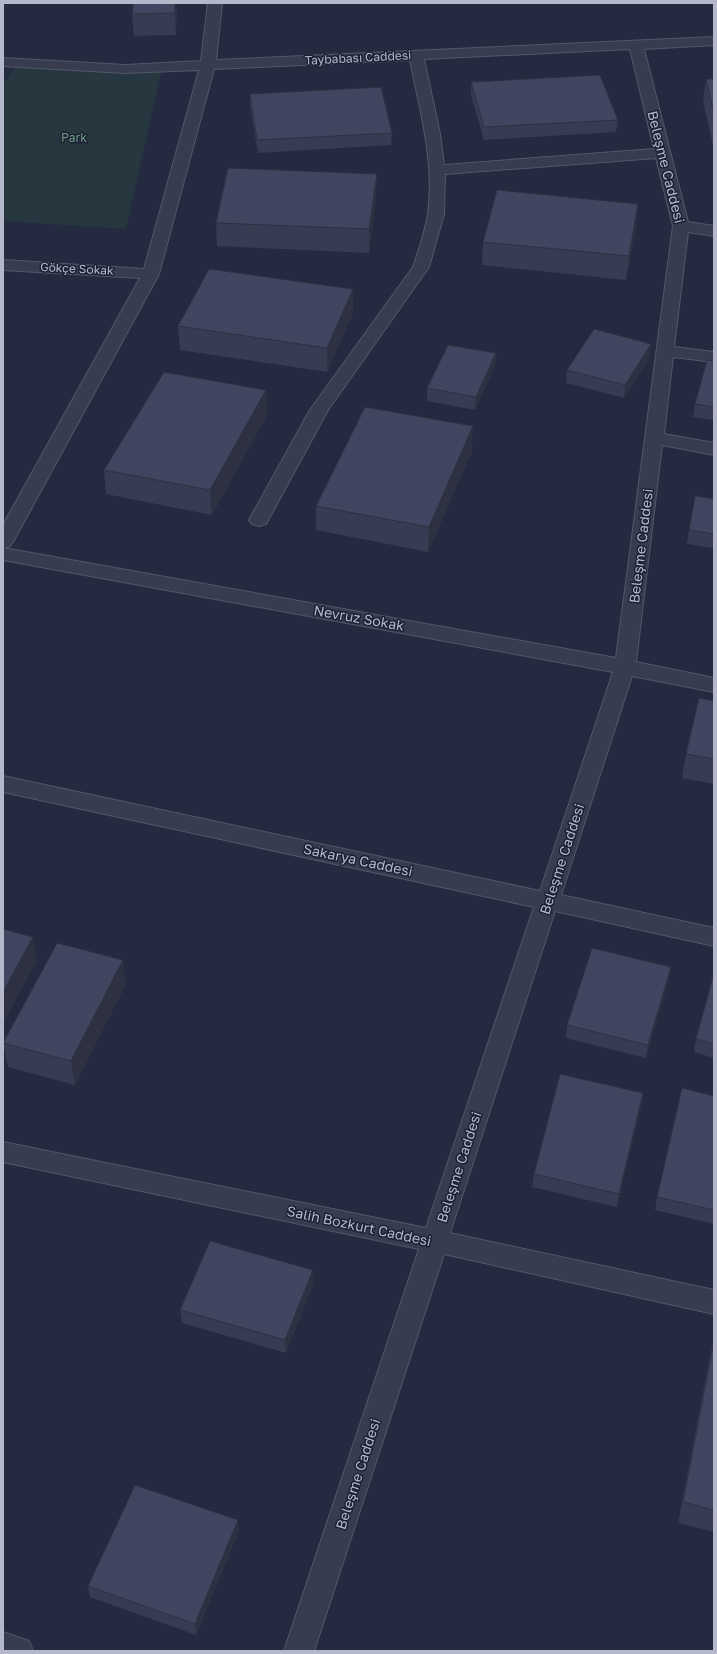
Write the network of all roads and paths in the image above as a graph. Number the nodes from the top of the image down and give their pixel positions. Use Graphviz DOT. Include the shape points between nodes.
graph roads {
  1 [pos="215,3"];
  2 [pos="714,41"];
  3 [pos="636,44"];
  4 [pos="416,55"];
  5 [pos="4,63"];
  6 [pos="208,65"];
  7 [pos="663,153"];
  8 [pos="437,170"];
  9 [pos="681,226"];
  10 [pos="714,231"];
  11 [pos="3,265"];
  12 [pos="151,274"];
  13 [pos="666,351"];
  14 [pos="714,357"];
  15 [pos="654,438"];
  16 [pos="714,449"];
  17 [pos="259,520"];
  18 [pos="3,542"];
  19 [pos="3,554"];
  20 [pos="625,667"];
  21 [pos="714,685"];
  22 [pos="3,784"];
  23 [pos="548,901"];
  24 [pos="714,937"];
  25 [pos="3,1152"];
  26 [pos="435,1241"];
  27 [pos="714,1302"];
  28 [pos="3,1647"];
  29 [pos="18,1651"];
  30 [pos="299,1651"];
  1 -- 6 [label="street"];
  2 -- 3 [label="street, Taybabası Caddesi"];
  3 -- 4 [label="street, Taybabası Caddesi"];
  3 -- 7 [label="street, Beleşme Caddesi"];
  4 -- 6 [label="street, Taybabası Caddesi"];
  4 -- 8 [label="street"];
  5 -- 6 [label="street, Taybabası Caddesi" via="125,69"];
  6 -- 12 [label="street"];
  7 -- 8 [label="street"];
  7 -- 9 [label="street, Beleşme Caddesi"];
  8 -- 17 [label="street" via="436,214 421,267 319,410"];
  9 -- 10 [label="street"];
  9 -- 13 [label="street, Beleşme Caddesi"];
  11 -- 12 [label="street, Gökçe Sokak"];
  12 -- 18 [label="street"];
  13 -- 14 [label="street"];
  13 -- 15 [label="street, Beleşme Caddesi"];
  15 -- 16 [label="street"];
  15 -- 20 [label="street, Beleşme Caddesi"];
  19 -- 20 [label="street, Nevruz Sokak"];
  20 -- 21 [label="street, Nevruz Sokak"];
  20 -- 23 [label="street, Beleşme Caddesi"];
  22 -- 23 [label="street, Sakarya Caddesi"];
  23 -- 24 [label="street, Sakarya Caddesi"];
  23 -- 26 [label="street, Beleşme Caddesi"];
  25 -- 26 [label="street, Salih Bozkurt Caddesi"];
  26 -- 27 [label="street, Salih Bozkurt Caddesi"];
  26 -- 30 [label="street, Beleşme Caddesi"];
  28 -- 29 [label="street"];
}
